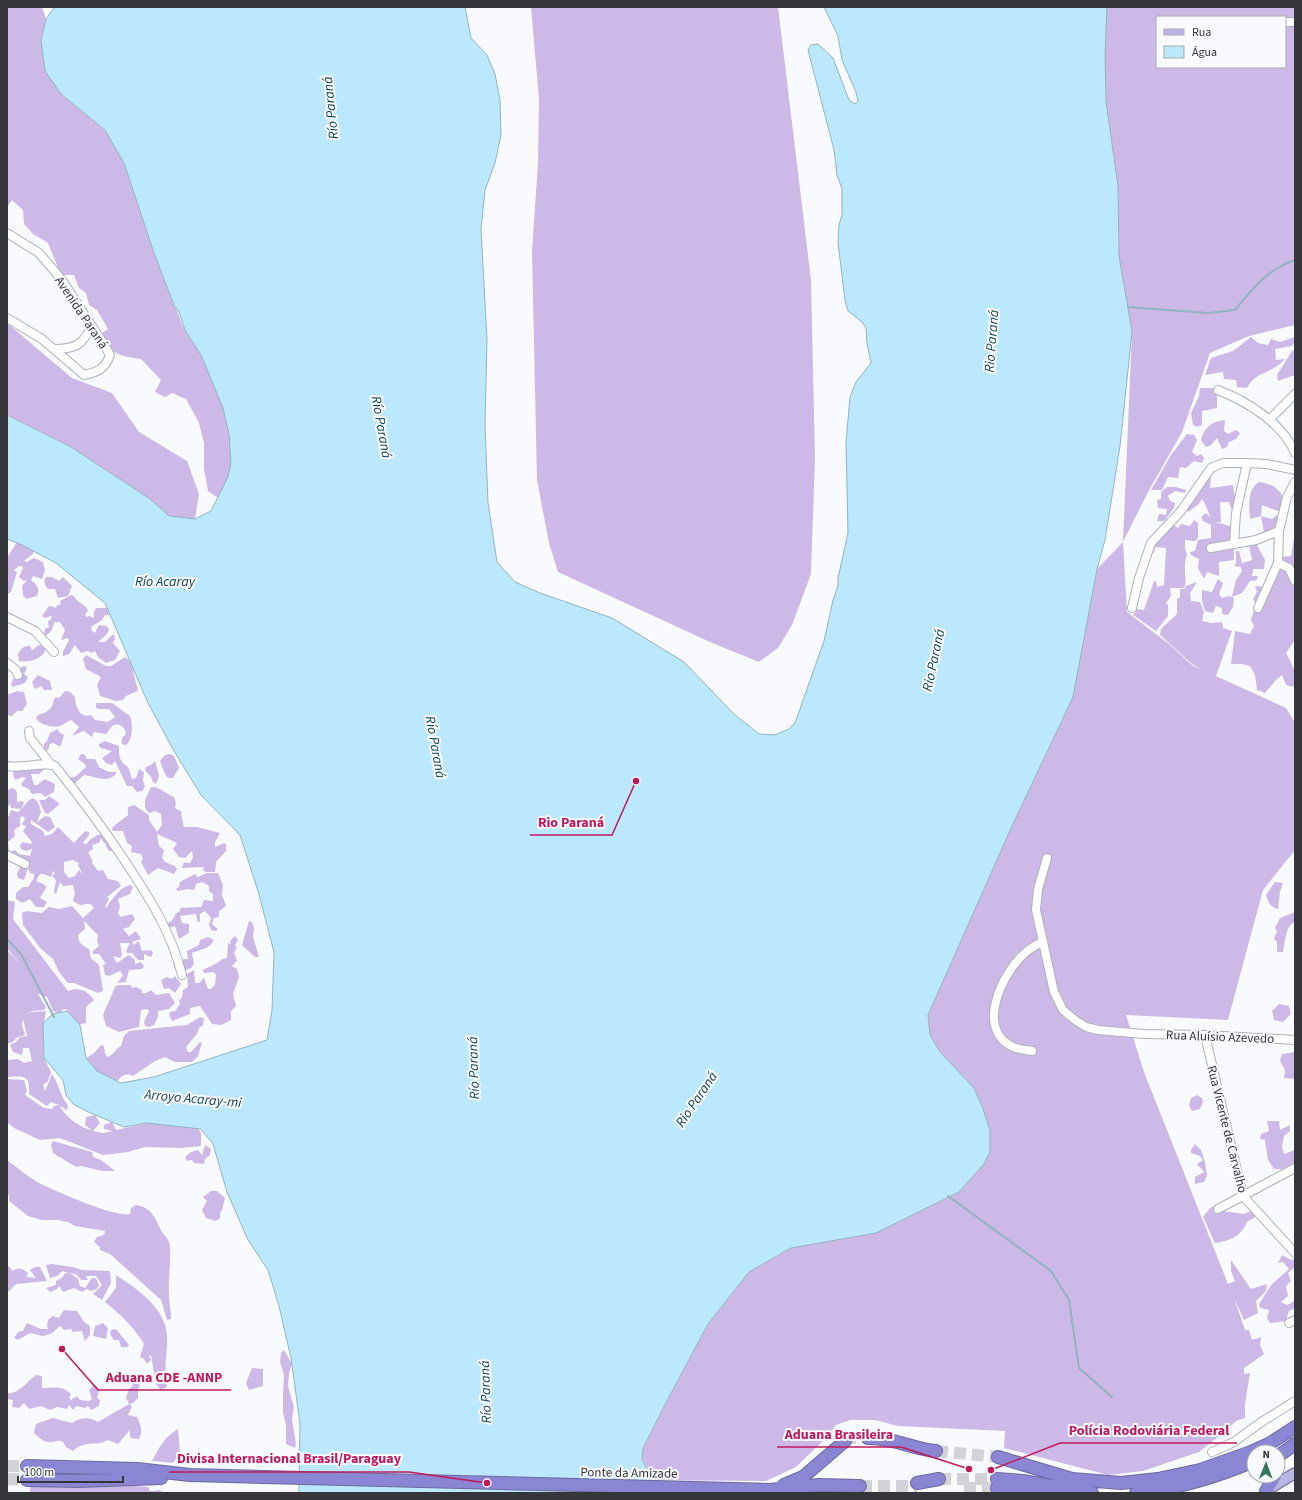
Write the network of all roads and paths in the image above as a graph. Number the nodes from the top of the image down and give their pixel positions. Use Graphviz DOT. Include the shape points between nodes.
graph roads {
  1 [pos="7,233"];
  2 [pos="7,318"];
  3 [pos="92,326"];
  4 [pos="54,349"];
  5 [pos="1218,390"];
  6 [pos="1295,394"];
  7 [pos="1269,420"];
  8 [pos="1295,453"];
  9 [pos="1247,463"];
  10 [pos="1295,470"];
  11 [pos="1295,482"];
  12 [pos="1279,531"];
  13 [pos="1234,544"];
  14 [pos="1211,548"];
  15 [pos="1278,563"];
  16 [pos="1295,581"];
  17 [pos="1132,608"];
  18 [pos="1258,608"];
  19 [pos="7,617"];
  20 [pos="54,652"];
  21 [pos="7,663"];
  22 [pos="18,675"];
  23 [pos="29,731"];
  24 [pos="50,763"];
  25 [pos="7,766"];
  26 [pos="7,855"];
  27 [pos="1047,858"];
  28 [pos="25,864"];
  29 [pos="1043,941"];
  30 [pos="182,975"];
  31 [pos="1205,1035"];
  32 [pos="1295,1040"];
  33 [pos="1032,1051"];
  34 [pos="1295,1168"];
  35 [pos="1243,1196"];
  36 [pos="1218,1209"];
  37 [pos="1295,1253"];
  38 [pos="1295,1401"];
  39 [pos="1295,1427"];
  40 [pos="1295,1436"];
  41 [pos="868,1438"];
  42 [pos="845,1442"];
  43 [pos="1295,1444"];
  44 [pos="1286,1445"];
  45 [pos="1286,1450"];
  46 [pos="936,1451"];
  47 [pos="1212,1452"];
  48 [pos="998,1457"];
  49 [pos="1018,1463"];
  50 [pos="1246,1464"];
  51 [pos="27,1466"];
  52 [pos="1246,1471"];
  53 [pos="1295,1473"];
  54 [pos="137,1474"];
  55 [pos="27,1480"];
  56 [pos="939,1483"];
  57 [pos="997,1484"];
  58 [pos="917,1485"];
  59 [pos="860,1486"];
  60 [pos="1019,1488"];
  61 [pos="773,1492"];
  62 [pos="1264,1492"];
  63 [pos="1080,1493"];
  64 [pos="1092,1493"];
  65 [pos="1136,1493"];
  66 [pos="1179,1493"];
  1 -- 3 [label="street, Avenida Paraná" via="38,253 62,280"];
  2 -- 4 [label="street, Avenida Paraná"];
  3 -- 4 [label="street" via="79,345 68,349"];
  3 -- 4 [label="street, Avenida Paraná" via="110,355 106,365 94,373 84,374"];
  5 -- 7 [label="street" via="1254,407"];
  6 -- 7 [label="street"];
  7 -- 8 [label="street" via="1288,440"];
  9 -- 10 [label="street"];
  9 -- 13 [label="street" via="1237,507"];
  9 -- 17 [label="street" via="1223,463 1215,466 1181,511 1151,543"];
  11 -- 12 [label="street" via="1287,497"];
  12 -- 13 [label="street" via="1256,540"];
  12 -- 15 [label="street"];
  13 -- 14 [label="street"];
  15 -- 16 [label="street" via="1289,568"];
  15 -- 18 [label="street"];
  19 -- 20 [label="street" via="35,631"];
  21 -- 22 [label="street"];
  23 -- 24 [label="street" via="30,738"];
  24 -- 25 [label="street"];
  24 -- 30 [label="street" via="91,810 154,905 165,924"];
  26 -- 28 [label="street"];
  27 -- 29 [label="street, Rua Aluísio Azevedo" via="1035,902"];
  29 -- 31 [label="street, Rua Aluísio Azevedo" via="1054,992 1063,1010 1086,1027 1144,1034"];
  29 -- 33 [label="street" via="1025,953 1009,972 999,994 993,1019 996,1031 1004,1040 1014,1048"];
  31 -- 32 [label="street, Rua Aluísio Azevedo"];
  31 -- 35 [label="street, Rua Vicente de Carvalho"];
  34 -- 35 [label="street"];
  35 -- 36 [label="street"];
  35 -- 37 [label="street, Rua Vicente de Carvalho"];
  38 -- 47 [label="street" via="1234,1442"];
  39 -- 49 [label="highway" via="1251,1452 1200,1470 1158,1479 1121,1483 1097,1482 1072,1479"];
  40 -- 44 [label="highway"];
  41 -- 46 [label="highway" via="880,1438"];
  42 -- 61 [label="highway" via="803,1477"];
  43 -- 45 [label="highway"];
  48 -- 49 [label="highway"];
  49 -- 60 [label="highway" via="1022,1473"];
  50 -- 65 [label="highway" via="1184,1486"];
  51 -- 54 [label="highway"];
  52 -- 66 [label="highway" via="1208,1486"];
  53 -- 62 [label="main road"];
  54 -- 55 [label="highway"];
  54 -- 61 [label="highway, Ponte da Amizade"];
  56 -- 58 [label="highway"];
  57 -- 60 [label="highway"];
  59 -- 61 [label="highway, Ponte da Amizade" via="820,1485"];
  60 -- 63 [label="highway"];
  60 -- 64 [label="highway"];
}
